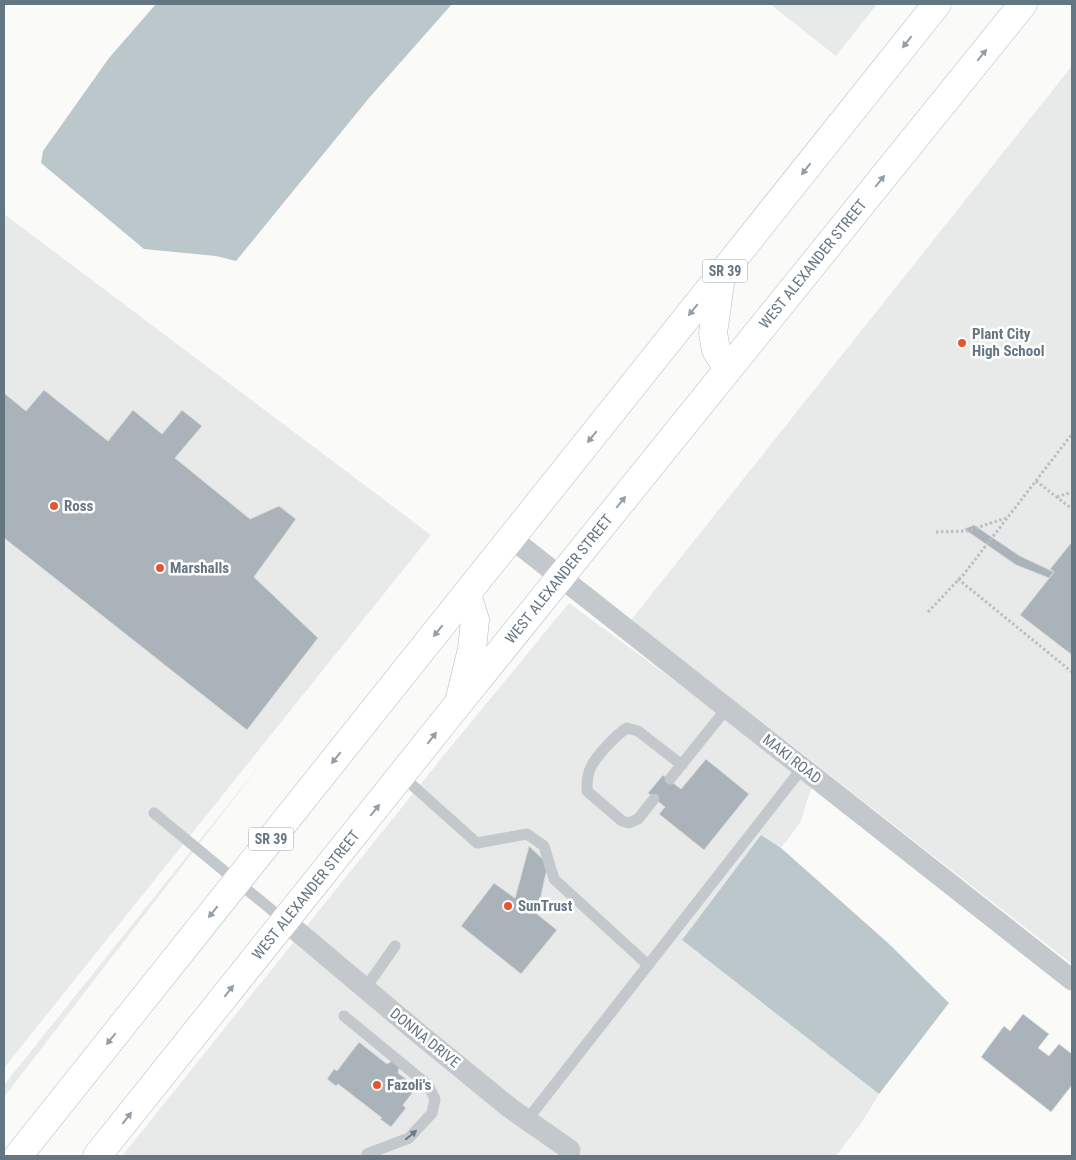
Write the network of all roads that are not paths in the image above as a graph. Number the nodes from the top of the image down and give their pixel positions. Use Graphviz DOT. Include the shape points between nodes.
graph roads {
  1 [pos="937,4"];
  2 [pos="1023,4"];
  3 [pos="721,276"];
  4 [pos="728,369"];
  5 [pos="511,538"];
  6 [pos="561,578"];
  7 [pos="467,594"];
  8 [pos="458,704"];
  9 [pos="727,708"];
  10 [pos="682,765"];
  11 [pos="803,767"];
  12 [pos="402,776"];
  13 [pos="670,779"];
  14 [pos="654,799"];
  15 [pos="154,812"];
  16 [pos="236,882"];
  17 [pos="285,921"];
  18 [pos="395,946"];
  19 [pos="648,965"];
  20 [pos="1072,980"];
  21 [pos="365,989"];
  22 [pos="344,1016"];
  23 [pos="527,1120"];
  24 [pos="570,1150"];
  25 [pos="367,1154"];
  26 [pos="18,1156"];
  27 [pos="97,1156"];
  1 -- 3 [label="main road, SR 39, one-way"];
  4 -- 2 [label="main road, WEST ALEXANDER STREET, one-way"];
  3 -- 4 [label="main road" via="713,333 716,350"];
  3 -- 5 [label="main road, SR 39, one-way"];
  6 -- 4 [label="main road, WEST ALEXANDER STREET, one-way"];
  5 -- 6 [label="street, MAKI ROAD"];
  5 -- 7 [label="main road, SR 39"];
  6 -- 8 [label="main road, WEST ALEXANDER STREET"];
  6 -- 9 [label="street, MAKI ROAD"];
  7 -- 8 [label="main road" via="474,620 472,649"];
  7 -- 16 [label="main road, SR 39, one-way"];
  12 -- 8 [label="main road, WEST ALEXANDER STREET, one-way"];
  9 -- 10 [label="lane"];
  9 -- 11 [label="street, MAKI ROAD"];
  10 -- 13 [label="lane"];
  10 -- 14 [label="lane" via="638,731 627,728 591,766 587,791 622,821 629,823 638,819"];
  11 -- 19 [label="lane"];
  11 -- 20 [label="street, MAKI ROAD"];
  17 -- 12 [label="main road, WEST ALEXANDER STREET, one-way"];
  12 -- 19 [label="lane" via="477,843 527,834 544,846 554,879"];
  15 -- 16 [label="lane"];
  16 -- 17 [label="lane"];
  16 -- 26 [label="main road, SR 39, one-way"];
  17 -- 21 [label="street, DONNA DRIVE"];
  27 -- 17 [label="main road, WEST ALEXANDER STREET, one-way"];
  18 -- 21 [label="lane"];
  19 -- 23 [label="lane"];
  21 -- 23 [label="street, DONNA DRIVE"];
  25 -- 22 [label="lane, one-way" via="409,1138 432,1113 435,1100 428,1085"];
  23 -- 24 [label="street, DONNA DRIVE"];
}
